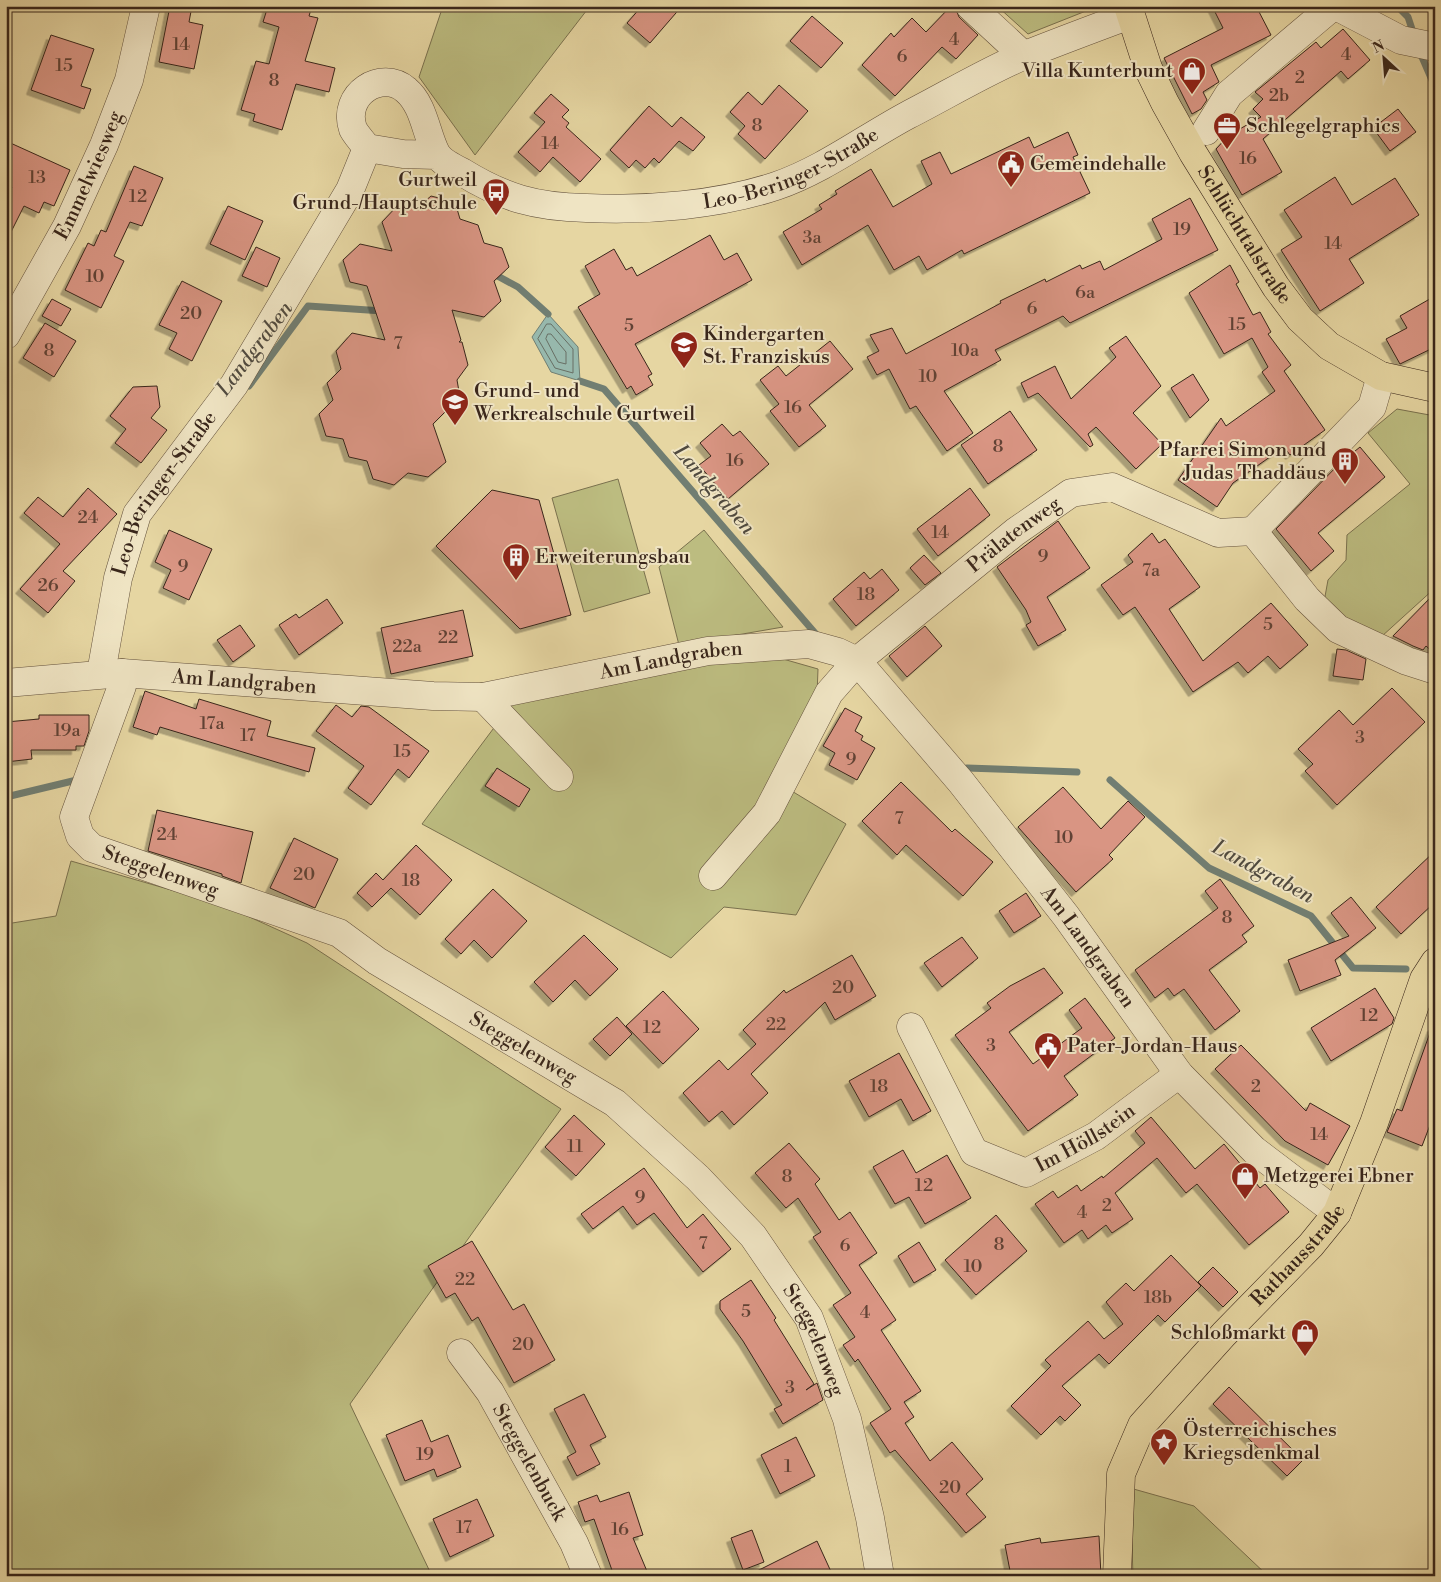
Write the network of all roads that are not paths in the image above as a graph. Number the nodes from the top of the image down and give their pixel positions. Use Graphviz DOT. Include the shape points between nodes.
graph roads {
  1 [pos="146,6"];
  2 [pos="970,6"];
  3 [pos="1334,6"];
  4 [pos="1129,11"];
  5 [pos="1435,47"];
  6 [pos="1024,56"];
  7 [pos="1206,131"];
  8 [pos="367,148"];
  9 [pos="436,155"];
  10 [pos="6,335"];
  11 [pos="1381,376"];
  12 [pos="1435,388"];
  13 [pos="1253,531"];
  14 [pos="857,661"];
  15 [pos="1435,670"];
  16 [pos="111,673"];
  17 [pos="6,683"];
  18 [pos="483,697"];
  19 [pos="559,776"];
  20 [pos="713,876"];
  21 [pos="1435,962"];
  22 [pos="911,1027"];
  23 [pos="1179,1074"];
  24 [pos="1337,1212"];
  25 [pos="461,1353"];
  26 [pos="588,1576"];
  27 [pos="880,1576"];
  28 [pos="1117,1576"];
  1 -- 10 [label="street, Emmelwiesweg" via="129,80 104,145 67,226"];
  2 -- 6 [label="street"];
  3 -- 5 [label="street" via="1400,40"];
  3 -- 7 [label="street" via="1229,94"];
  4 -- 6 [label="street, Leo-Beringer-Straße"];
  4 -- 11 [label="main road, Schlüchttalstraße" via="1148,68 1164,103 1276,287 1300,319 1329,346"];
  6 -- 9 [label="street, Leo-Beringer-Straße" via="822,164 778,185 746,195 635,208 542,204 507,196 481,184"];
  8 -- 9 [label="street"];
  8 -- 9 [label="street" via="354,129 351,108 358,95 370,85 388,83 406,89 424,118"];
  8 -- 16 [label="street, Leo-Beringer-Straße" via="350,190 234,385 137,514 118,578"];
  11 -- 12 [label="main road, Schlüchttalstraße"];
  11 -- 13 [label="street" via="1372,407"];
  13 -- 14 [label="street, Prälatenweg" via="1218,533 1112,487 1071,492 1015,532"];
  13 -- 15 [label="street" via="1307,599 1338,629 1407,661"];
  14 -- 18 [label="street, Am Landgraben" via="809,644 708,651"];
  14 -- 20 [label="street" via="829,693 767,813"];
  14 -- 23 [label="street, Am Landgraben" via="961,782 1066,916"];
  16 -- 17 [label="street, Am Landgraben"];
  16 -- 18 [label="street, Am Landgraben"];
  16 -- 27 [label="street, Steggelenweg" via="122,686 74,817 80,836 92,848 339,934 377,962 615,1103 691,1172 753,1236 809,1318 847,1419"];
  18 -- 19 [label="street"];
  21 -- 24 [label="main road, Rathausstraße" via="1424,979 1374,1123"];
  22 -- 23 [label="street, Im Höllstein" via="974,1152 1026,1173 1096,1136"];
  23 -- 24 [label="street, Am Landgraben" via="1254,1150"];
  24 -- 28 [label="main road, Rathausstraße" via="1312,1245 1224,1334 1142,1425 1121,1474"];
  25 -- 26 [label="street, Steggelenbuck" via="490,1392 574,1543"];
}
